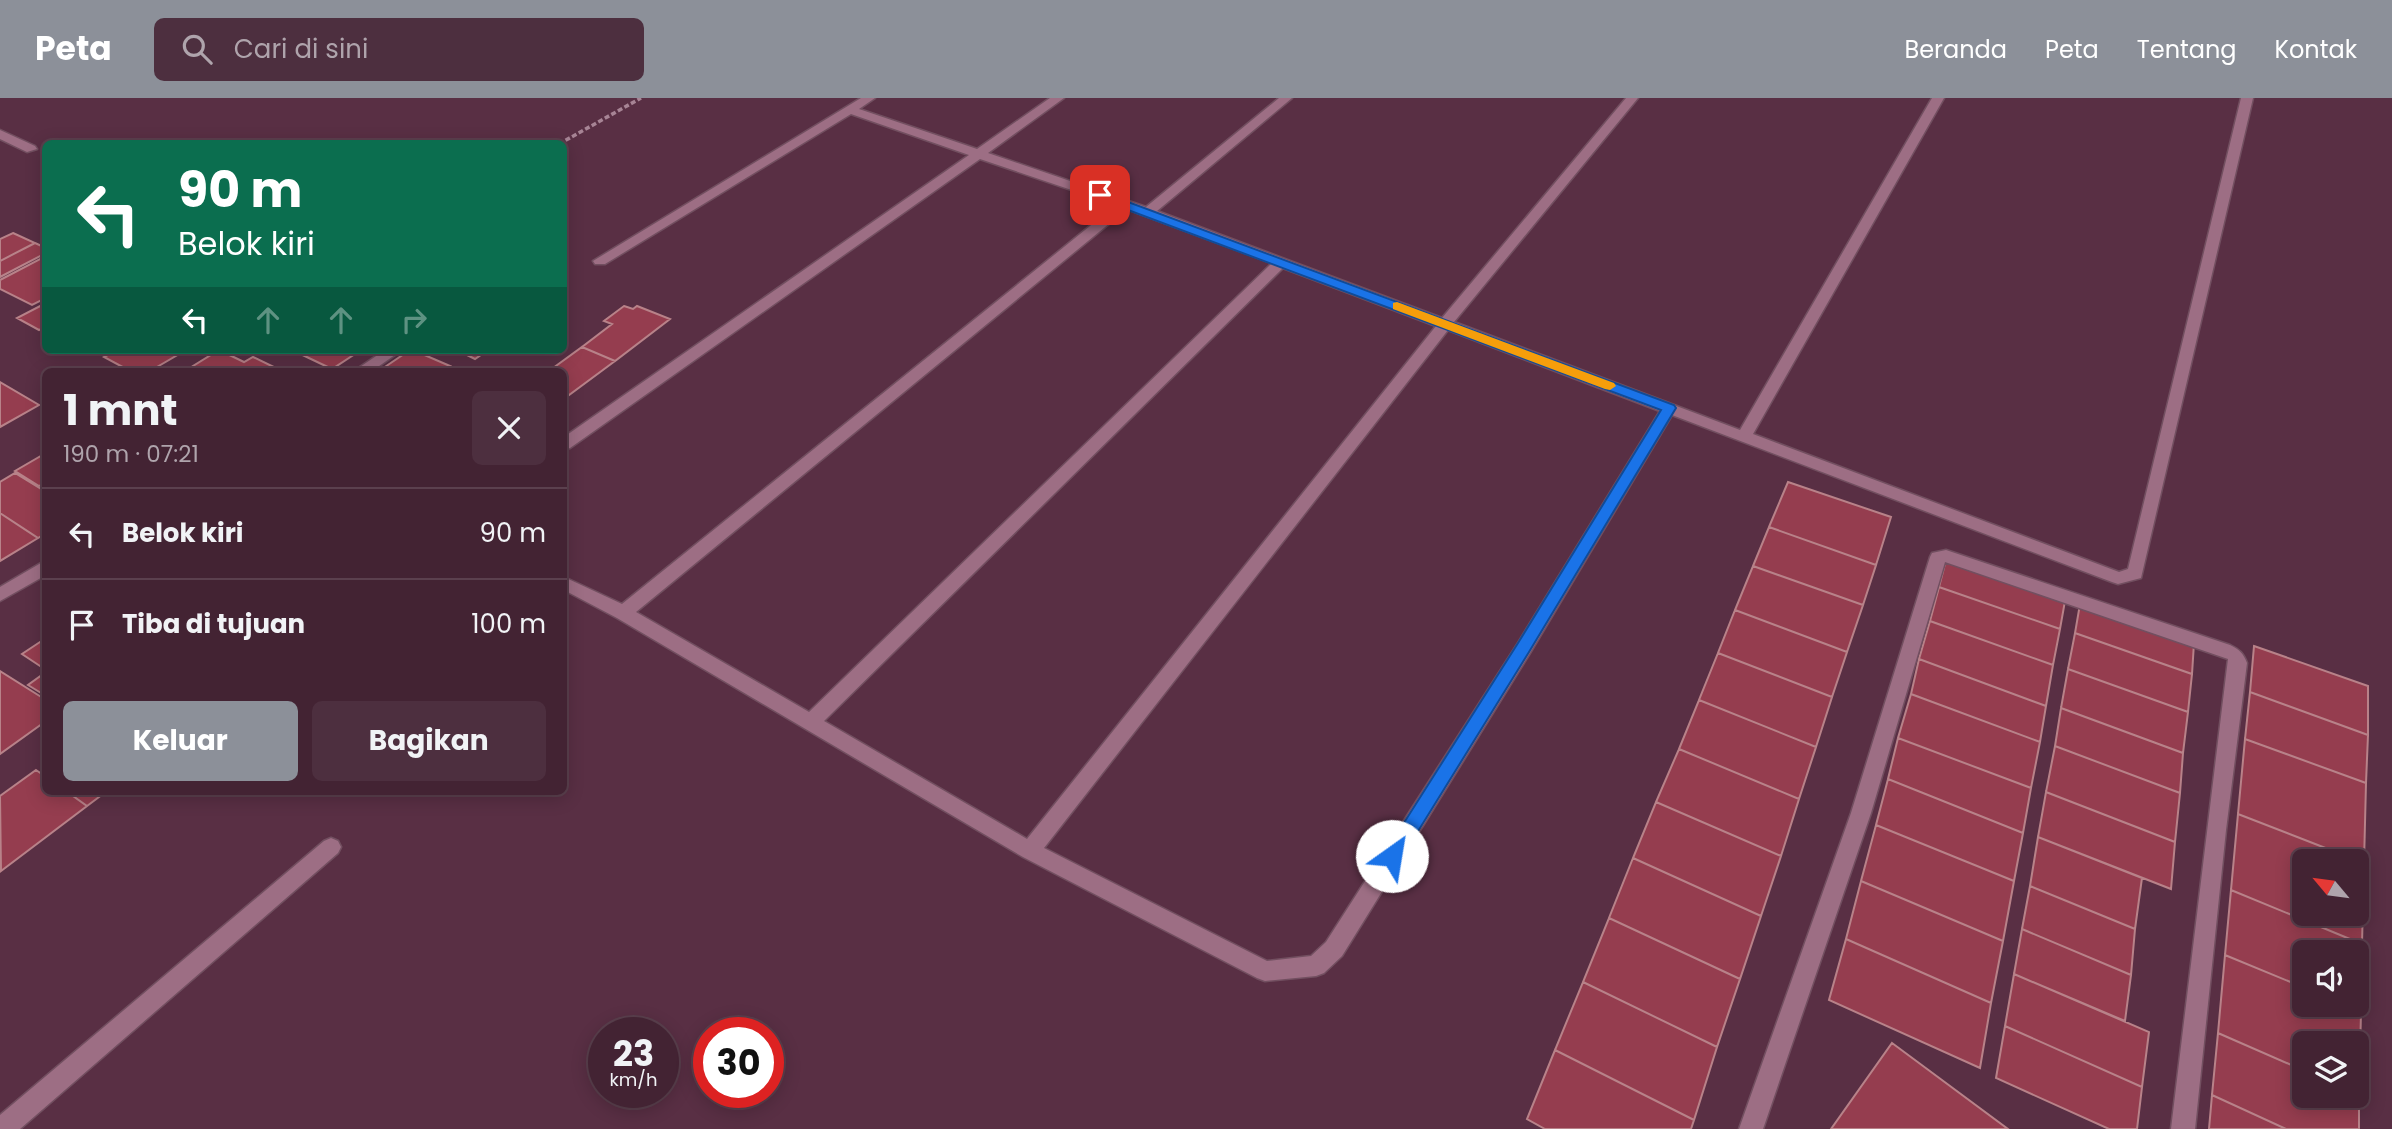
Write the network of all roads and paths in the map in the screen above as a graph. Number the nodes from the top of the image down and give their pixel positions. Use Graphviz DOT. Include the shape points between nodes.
graph roads {
  1 [pos="641,98"];
  2 [pos="869,98"];
  3 [pos="1058,98"];
  4 [pos="1286,98"];
  5 [pos="1632,98"];
  6 [pos="1938,98"];
  7 [pos="2247,98"];
  8 [pos="850,110"];
  9 [pos="0,135"];
  10 [pos="566,140"];
  11 [pos="30,149"];
  12 [pos="978,153"];
  13 [pos="1125,204"];
  14 [pos="1149,212"];
  15 [pos="600,261"];
  16 [pos="1281,262"];
  17 [pos="1445,324"];
  18 [pos="389,354"];
  19 [pos="366,368"];
  20 [pos="1669,408"];
  21 [pos="1744,437"];
  22 [pos="567,442"];
  23 [pos="42,569"];
  24 [pos="567,585"];
  25 [pos="0,595"];
  26 [pos="623,613"];
  27 [pos="810,723"];
  28 [pos="331,847"];
  29 [pos="1030,851"];
  30 [pos="2,1129"];
  31 [pos="1751,1129"];
  32 [pos="2183,1129"];
  1 -- 10 [label="path"];
  2 -- 8 [label="street"];
  3 -- 12 [label="street"];
  4 -- 14 [label="street"];
  5 -- 17 [label="street"];
  6 -- 21 [label="street"];
  7 -- 21 [label="street" via="2135,574 2118,578"];
  8 -- 12 [label="street"];
  8 -- 15 [label="street"];
  9 -- 11 [label="street"];
  12 -- 13 [label="street"];
  12 -- 22 [label="street"];
  13 -- 14 [label="street"];
  13 -- 26 [label="street"];
  14 -- 16 [label="street"];
  16 -- 17 [label="street"];
  16 -- 27 [label="street"];
  17 -- 20 [label="street"];
  17 -- 29 [label="street"];
  18 -- 19 [label="street"];
  20 -- 21 [label="street"];
  20 -- 29 [label="street" via="1349,926 1316,966 1265,971"];
  23 -- 25 [label="street"];
  24 -- 26 [label="street"];
  26 -- 27 [label="street"];
  27 -- 29 [label="street"];
  28 -- 30 [label="street"];
  31 -- 32 [label="street" via="1861,813 1938,556 2235,655 2238,663"];
}
